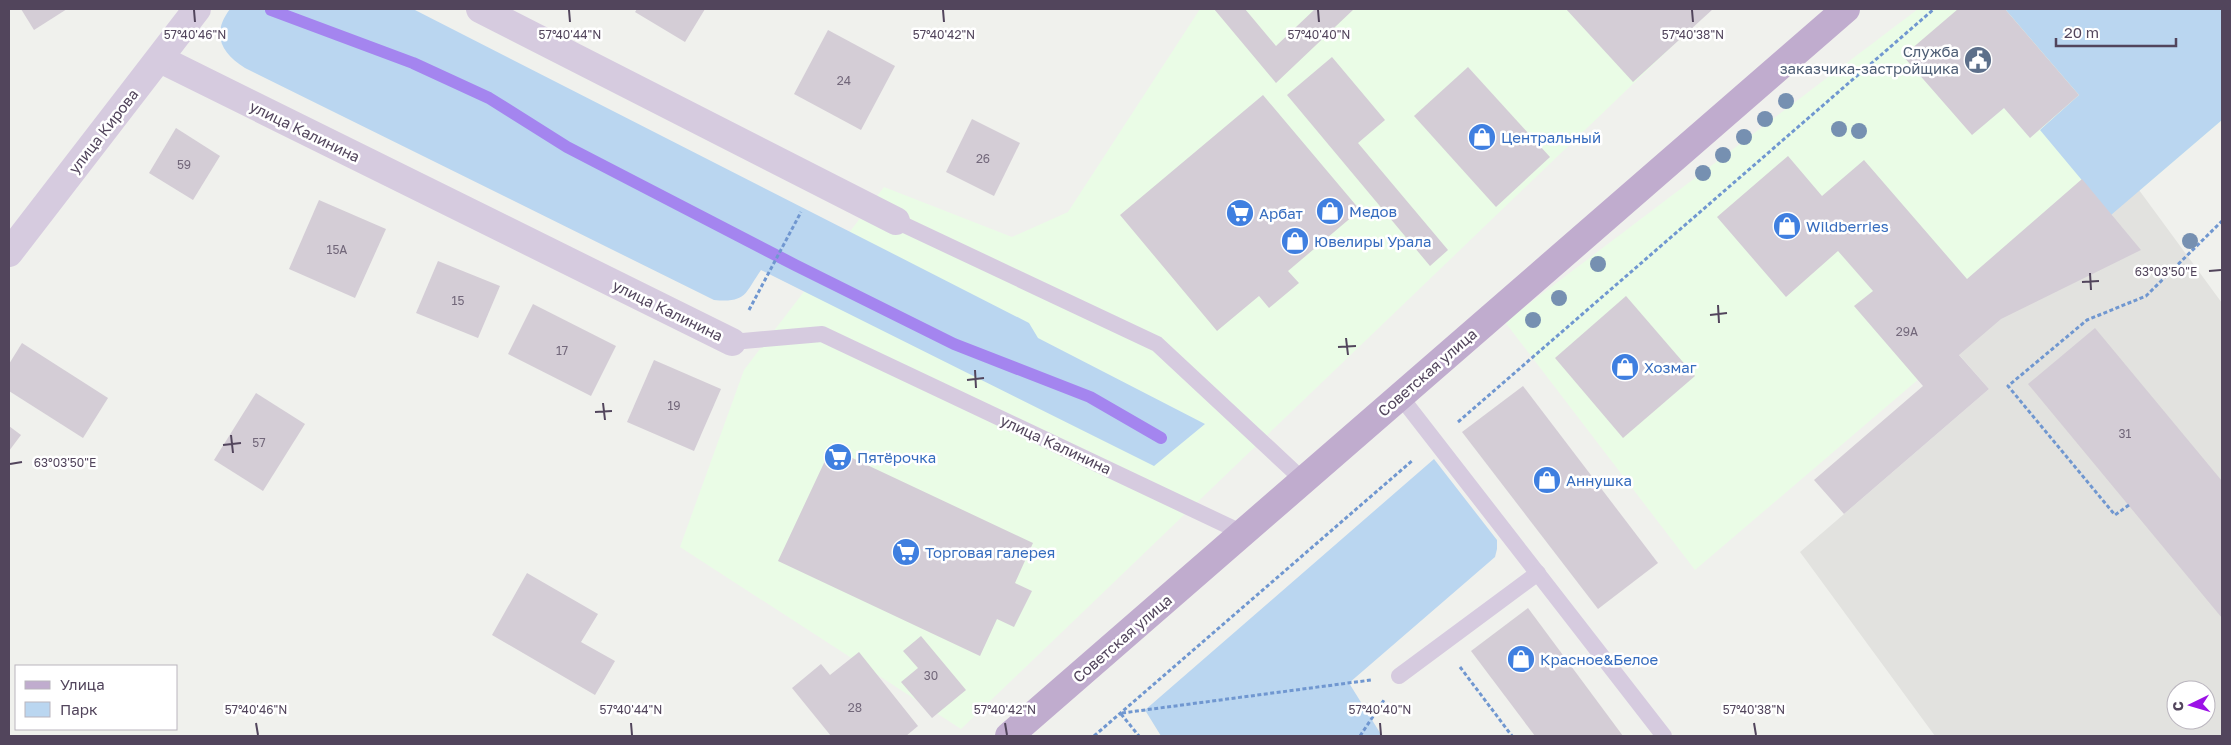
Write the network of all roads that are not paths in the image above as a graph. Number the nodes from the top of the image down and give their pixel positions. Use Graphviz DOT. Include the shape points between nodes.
graph roads {
  1 [pos="197,9"];
  2 [pos="480,9"];
  3 [pos="1846,9"];
  4 [pos="160,59"];
  5 [pos="896,221"];
  6 [pos="13,236"];
  7 [pos="732,342"];
  8 [pos="1400,396"];
  9 [pos="1303,480"];
  10 [pos="1243,532"];
  11 [pos="1538,573"];
  12 [pos="1399,676"];
  13 [pos="1009,736"];
  14 [pos="1664,736"];
  1 -- 4 [label="street, улица Кирова"];
  2 -- 5 [label="street"];
  3 -- 8 [label="main road, Советская улица"];
  4 -- 6 [label="street, улица Кирова"];
  4 -- 7 [label="street, улица Калинина"];
  5 -- 9 [label="lane" via="1156,344"];
  7 -- 10 [label="lane, улица Калинина" via="822,334"];
  8 -- 9 [label="main road, Советская улица"];
  8 -- 11 [label="lane"];
  9 -- 10 [label="main road, Советская улица"];
  10 -- 13 [label="main road, Советская улица"];
  11 -- 12 [label="lane"];
  11 -- 14 [label="lane"];
}
